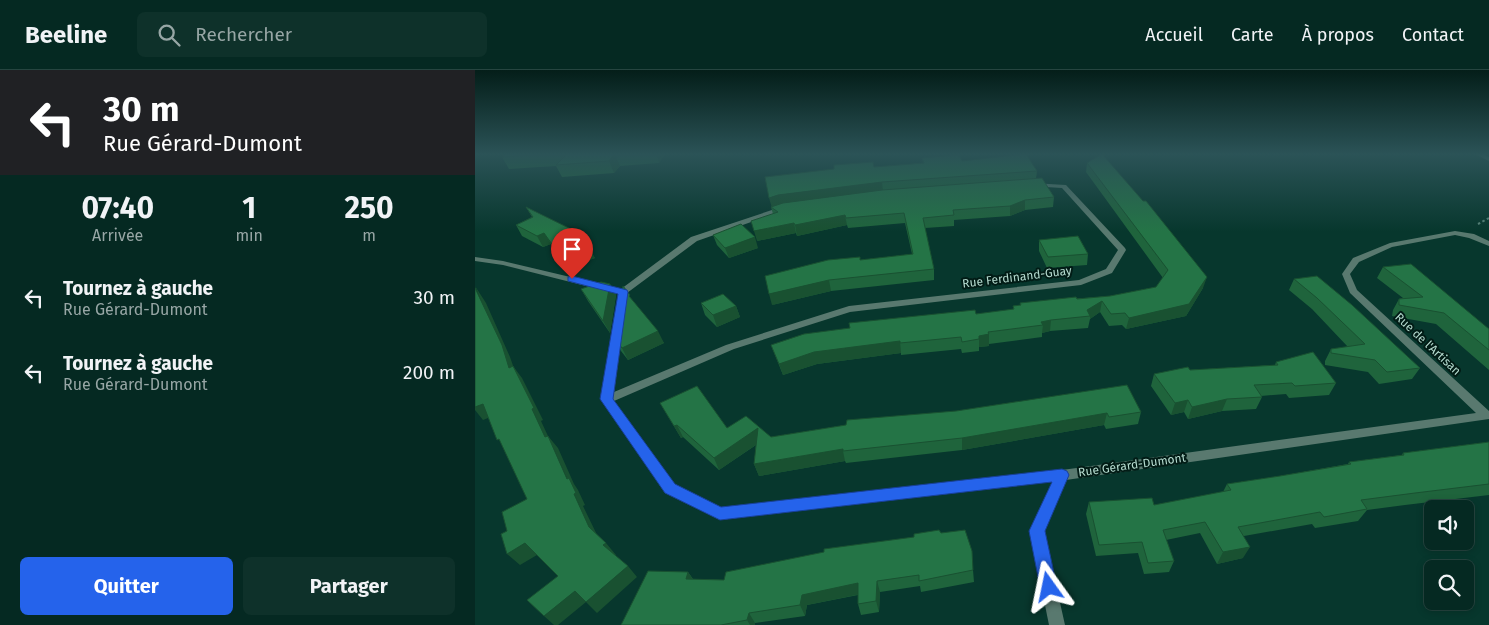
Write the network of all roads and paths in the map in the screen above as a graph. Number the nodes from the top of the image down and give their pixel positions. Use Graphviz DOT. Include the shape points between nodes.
graph roads {
  1 [pos="1025,185"];
  2 [pos="793,207"];
  3 [pos="1489,244"];
  4 [pos="475,259"];
  5 [pos="623,292"];
  6 [pos="607,399"];
  7 [pos="1488,415"];
  8 [pos="1062,475"];
  9 [pos="1057,625"];
  1 -- 6 [label="street, Rue Ferdinand-Guay" via="1064,186 1075,196 1122,250 1109,272 1081,282 849,309 730,347"];
  2 -- 5 [label="street" via="694,239"];
  3 -- 7 [label="street, Rue de l'Artisan" via="1455,233 1390,244 1357,260 1347,274 1353,291"];
  4 -- 5 [label="street"];
  5 -- 6 [label="street"];
  6 -- 8 [label="street, Rue Gérard-Dumont" via="670,489 720,514"];
  7 -- 8 [label="street, Rue Gérard-Dumont"];
  8 -- 9 [label="street" via="1037,531"];
}
